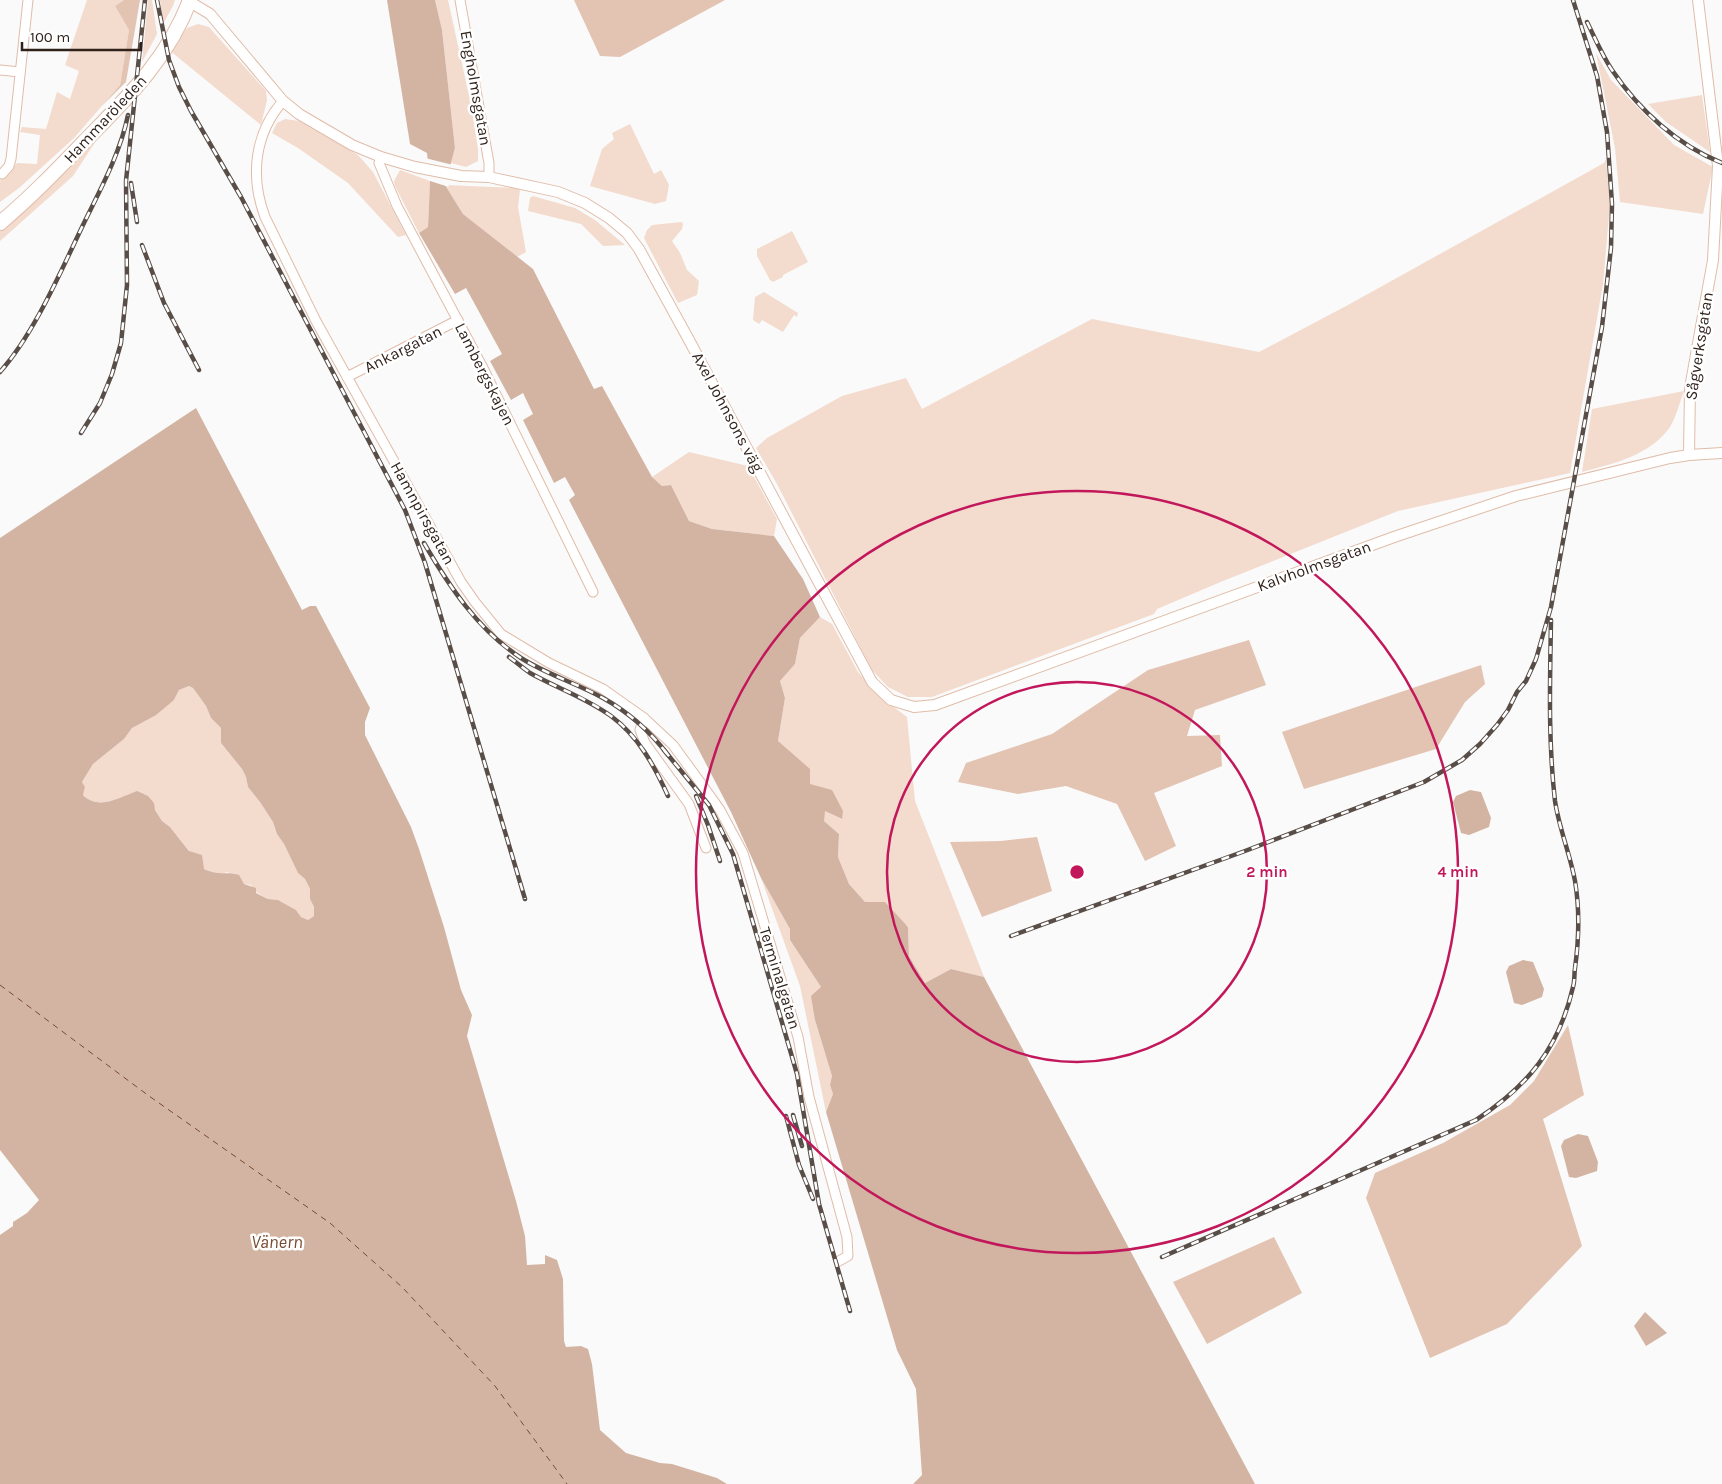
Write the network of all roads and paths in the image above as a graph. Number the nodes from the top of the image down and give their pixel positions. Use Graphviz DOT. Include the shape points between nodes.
graph roads {
  1 [pos="28,0"];
  2 [pos="187,0"];
  3 [pos="460,0"];
  4 [pos="1698,0"];
  5 [pos="0,70"];
  6 [pos="20,72"];
  7 [pos="283,101"];
  8 [pos="381,157"];
  9 [pos="2,174"];
  10 [pos="489,177"];
  11 [pos="0,211"];
  12 [pos="0,222"];
  13 [pos="458,320"];
  14 [pos="347,377"];
  15 [pos="1722,452"];
  16 [pos="1689,455"];
  17 [pos="593,592"];
  18 [pos="914,707"];
  19 [pos="644,718"];
  20 [pos="706,848"];
  21 [pos="839,1261"];
  1 -- 6 [label="street"];
  2 -- 7 [label="street, Axel Johnsons väg" via="210,14"];
  2 -- 11 [label="main road, Hammaröleden" via="152,59 132,85 54,164"];
  2 -- 12 [label="main road, Hammaröleden" via="166,47 132,94 29,198"];
  3 -- 10 [label="street, Engholmsgatan"];
  4 -- 16 [label="street, Sågverksgatan" via="1718,166 1713,260 1690,388"];
  5 -- 6 [label="street"];
  6 -- 9 [label="street" via="11,159"];
  7 -- 8 [label="street, Axel Johnsons väg" via="322,129"];
  7 -- 14 [label="street, Hamnpirsgatan" via="262,134 256,168 258,200 316,322"];
  8 -- 10 [label="street, Axel Johnsons väg" via="461,176"];
  8 -- 13 [label="street, Lambergskajen" via="381,170 397,206"];
  10 -- 18 [label="street, Axel Johnsons väg" via="558,192 586,203 628,234 640,249 872,682 891,700"];
  13 -- 14 [label="street, Ankargatan"];
  13 -- 17 [label="street, Lambergskajen"];
  14 -- 19 [label="street, Hamnpirsgatan" via="461,582 501,634 549,663 603,689"];
  15 -- 16 [label="street, Kalvholmsgatan"];
  16 -- 18 [label="street, Kalvholmsgatan" via="1516,496 1394,537 935,705"];
  19 -- 20 [label="street" via="640,730 645,743 689,804"];
  19 -- 21 [label="street, Terminalgatan" via="673,745 720,810 743,853 798,1037 809,1097 847,1237 848,1256"];
}
